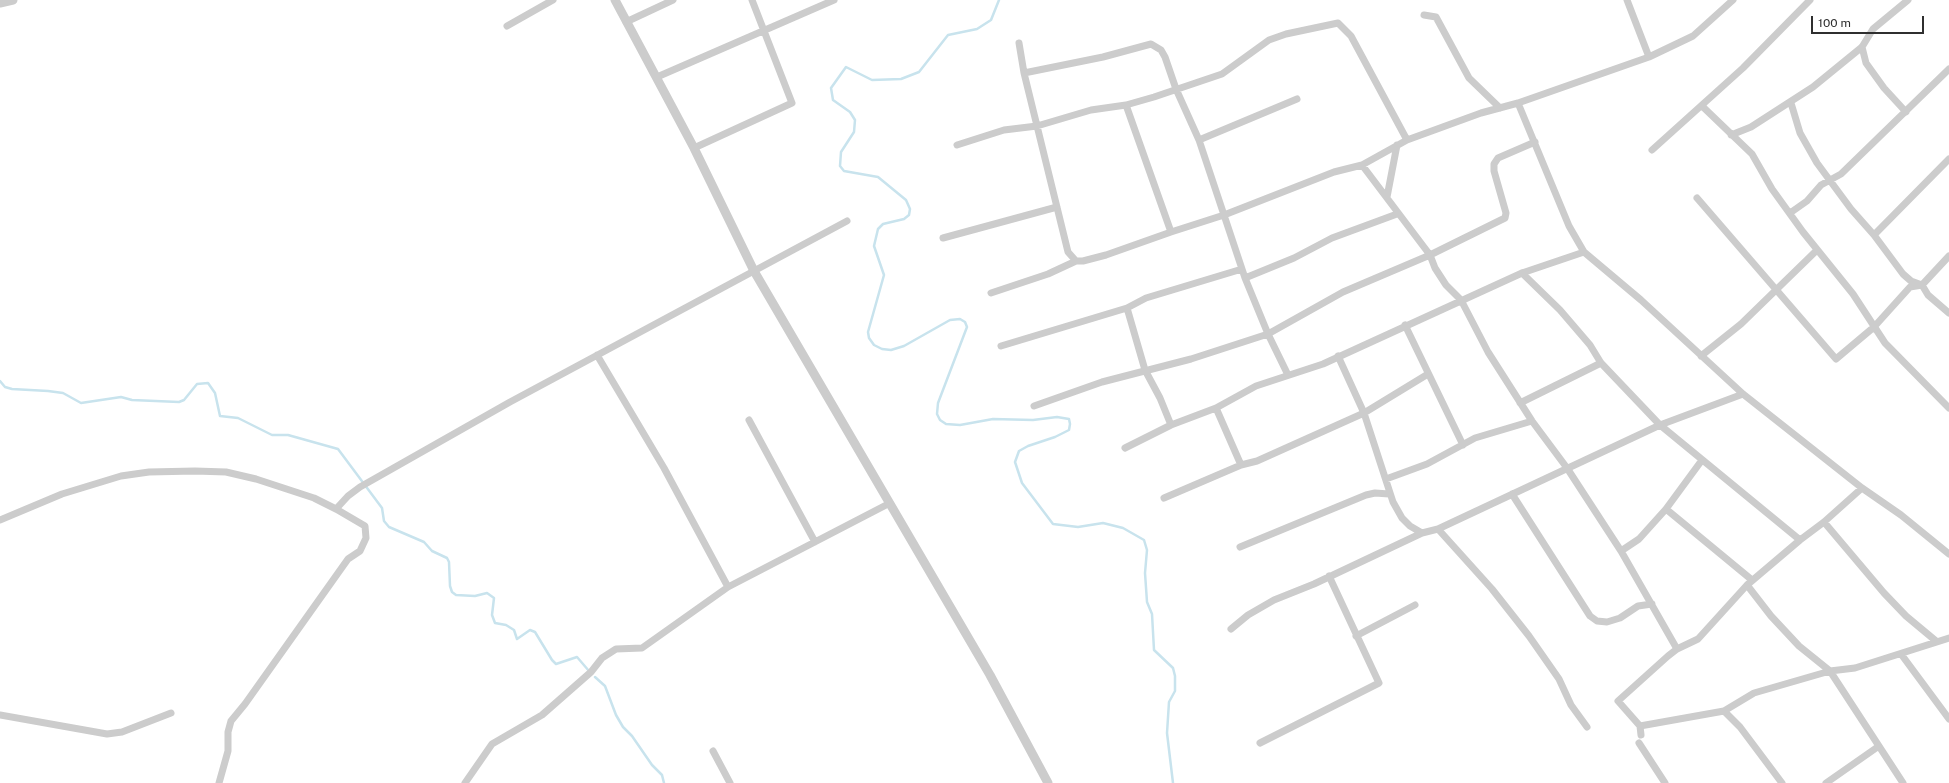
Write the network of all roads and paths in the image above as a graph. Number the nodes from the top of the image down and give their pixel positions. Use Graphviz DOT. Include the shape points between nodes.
graph roads {
  1 [pos="13,0"];
  2 [pos="553,0"];
  3 [pos="615,0"];
  4 [pos="673,0"];
  5 [pos="752,0"];
  6 [pos="834,0"];
  7 [pos="1627,0"];
  8 [pos="1733,0"];
  9 [pos="1810,0"];
  10 [pos="1908,0"];
  11 [pos="0,3"];
  12 [pos="1424,15"];
  13 [pos="626,22"];
  14 [pos="506,26"];
  15 [pos="764,30"];
  16 [pos="1019,43"];
  17 [pos="1862,47"];
  18 [pos="1649,57"];
  19 [pos="1949,69"];
  20 [pos="1024,73"];
  21 [pos="657,77"];
  22 [pos="1176,89"];
  23 [pos="1297,99"];
  24 [pos="1518,103"];
  25 [pos="1791,103"];
  26 [pos="1126,105"];
  27 [pos="1702,106"];
  28 [pos="1500,108"];
  29 [pos="1906,112"];
  30 [pos="1037,126"];
  31 [pos="1731,134"];
  32 [pos="1200,140"];
  33 [pos="1407,140"];
  34 [pos="1534,142"];
  35 [pos="957,144"];
  36 [pos="1397,145"];
  37 [pos="694,148"];
  38 [pos="1652,150"];
  39 [pos="1949,159"];
  40 [pos="1362,165"];
  41 [pos="1831,181"];
  42 [pos="1387,196"];
  43 [pos="1697,198"];
  44 [pos="1057,207"];
  45 [pos="1790,213"];
  46 [pos="1397,214"];
  47 [pos="1224,216"];
  48 [pos="848,221"];
  49 [pos="1171,232"];
  50 [pos="1874,235"];
  51 [pos="943,238"];
  52 [pos="1816,251"];
  53 [pos="1584,252"];
  54 [pos="1430,256"];
  55 [pos="1949,256"];
  56 [pos="1076,260"];
  57 [pos="1242,269"];
  58 [pos="754,271"];
  59 [pos="1522,273"];
  60 [pos="1245,278"];
  61 [pos="1922,285"];
  62 [pos="1776,288"];
  63 [pos="991,293"];
  64 [pos="1460,300"];
  65 [pos="1127,308"];
  66 [pos="1949,313"];
  67 [pos="1405,325"];
  68 [pos="1874,327"];
  69 [pos="1268,334"];
  70 [pos="1001,346"];
  71 [pos="597,354"];
  72 [pos="1338,356"];
  73 [pos="1701,356"];
  74 [pos="1602,362"];
  75 [pos="1145,370"];
  76 [pos="1428,374"];
  77 [pos="1288,375"];
  78 [pos="1743,394"];
  79 [pos="1520,402"];
  80 [pos="1034,406"];
  81 [pos="1216,408"];
  82 [pos="1949,408"];
  83 [pos="1364,413"];
  84 [pos="749,420"];
  85 [pos="1532,421"];
  86 [pos="1171,425"];
  87 [pos="1660,425"];
  88 [pos="1463,445"];
  89 [pos="1125,448"];
  90 [pos="1702,460"];
  91 [pos="1241,465"];
  92 [pos="1567,468"];
  93 [pos="1386,479"];
  94 [pos="1862,488"];
  95 [pos="1389,494"];
  96 [pos="1512,494"];
  97 [pos="1164,498"];
  98 [pos="890,503"];
  99 [pos="336,509"];
  100 [pos="1666,509"];
  101 [pos="0,520"];
  102 [pos="1824,522"];
  103 [pos="1438,528"];
  104 [pos="1422,533"];
  105 [pos="1800,540"];
  106 [pos="815,542"];
  107 [pos="1240,547"];
  108 [pos="1621,552"];
  109 [pos="1949,554"];
  110 [pos="1329,576"];
  111 [pos="1749,582"];
  112 [pos="728,587"];
  113 [pos="1652,604"];
  114 [pos="1415,605"];
  115 [pos="1231,629"];
  116 [pos="1356,636"];
  117 [pos="1949,638"];
  118 [pos="1936,641"];
  119 [pos="1678,649"];
  120 [pos="1901,654"];
  121 [pos="1830,671"];
  122 [pos="1724,710"];
  123 [pos="170,713"];
  124 [pos="0,715"];
  125 [pos="1949,718"];
  126 [pos="1640,726"];
  127 [pos="1587,727"];
  128 [pos="1260,743"];
  129 [pos="1879,746"];
  130 [pos="713,751"];
  131 [pos="219,783"];
  132 [pos="465,783"];
  133 [pos="730,783"];
  134 [pos="1048,783"];
  135 [pos="1665,783"];
  136 [pos="1782,783"];
  137 [pos="1826,783"];
  138 [pos="1903,783"];
  1 -- 11 [label="street"];
  2 -- 14 [label="street"];
  3 -- 13 [label="street"];
  4 -- 13 [label="street"];
  5 -- 15 [label="street"];
  6 -- 15 [label="street"];
  7 -- 18 [label="street"];
  8 -- 18 [label="street" via="1693,36"];
  9 -- 27 [label="street"];
  10 -- 17 [label="street" via="1873,29"];
  12 -- 28 [label="street" via="1436,17 1469,78"];
  13 -- 21 [label="street"];
  15 -- 21 [label="street"];
  15 -- 37 [label="street" via="792,103"];
  16 -- 20 [label="street"];
  17 -- 25 [label="street"];
  17 -- 29 [label="street" via="1866,63"];
  18 -- 24 [label="street"];
  19 -- 29 [label="street"];
  20 -- 22 [label="street" via="1151,44 1165,57"];
  20 -- 30 [label="street"];
  21 -- 37 [label="street"];
  22 -- 26 [label="street"];
  22 -- 32 [label="street"];
  22 -- 33 [label="street" via="1222,74 1269,40 1286,34 1338,24 1351,36"];
  23 -- 32 [label="street"];
  24 -- 28 [label="street"];
  24 -- 34 [label="street"];
  25 -- 31 [label="street" via="1751,127"];
  25 -- 41 [label="street" via="1800,133"];
  26 -- 30 [label="street" via="1091,110"];
  26 -- 49 [label="street"];
  27 -- 31 [label="street"];
  27 -- 38 [label="street"];
  28 -- 33 [label="street"];
  29 -- 41 [label="street"];
  30 -- 35 [label="street" via="1004,130"];
  30 -- 44 [label="street"];
  31 -- 45 [label="street" via="1752,154 1772,189"];
  32 -- 47 [label="street"];
  33 -- 36 [label="street"];
  34 -- 53 [label="street" via="1569,226"];
  34 -- 54 [label="street" via="1498,158 1494,164 1505,218"];
  36 -- 40 [label="street"];
  36 -- 42 [label="street"];
  37 -- 58 [label="street"];
  39 -- 50 [label="street"];
  40 -- 42 [label="street"];
  40 -- 47 [label="street" via="1334,172"];
  41 -- 45 [label="street" via="1821,185 1807,201"];
  41 -- 50 [label="street"];
  42 -- 46 [label="street"];
  43 -- 62 [label="street"];
  44 -- 51 [label="street"];
  44 -- 56 [label="street" via="1068,252"];
  45 -- 52 [label="street"];
  46 -- 54 [label="street"];
  46 -- 60 [label="street" via="1332,238 1294,258"];
  47 -- 49 [label="street"];
  47 -- 57 [label="street"];
  48 -- 58 [label="street"];
  49 -- 56 [label="street" via="1106,255 1083,261"];
  50 -- 61 [label="street" via="1903,274"];
  52 -- 62 [label="street"];
  52 -- 68 [label="street" via="1853,294"];
  53 -- 59 [label="street"];
  53 -- 73 [label="street"];
  54 -- 64 [label="street" via="1446,285"];
  54 -- 69 [label="street" via="1343,292"];
  55 -- 61 [label="street"];
  56 -- 63 [label="street" via="1048,274"];
  57 -- 60 [label="street"];
  57 -- 65 [label="street" via="1146,298"];
  58 -- 71 [label="street"];
  58 -- 98 [label="street"];
  59 -- 64 [label="street"];
  59 -- 74 [label="street" via="1560,310"];
  60 -- 69 [label="street"];
  61 -- 66 [label="street" via="1928,295"];
  61 -- 68 [label="street" via="1910,288"];
  62 -- 68 [label="street" via="1836,359"];
  62 -- 73 [label="street" via="1741,324"];
  64 -- 67 [label="street"];
  64 -- 79 [label="street" via="1488,352"];
  65 -- 70 [label="street"];
  65 -- 75 [label="street"];
  67 -- 72 [label="street"];
  67 -- 76 [label="street"];
  68 -- 82 [label="street" via="1886,343"];
  69 -- 75 [label="street" via="1191,359"];
  69 -- 77 [label="street"];
  71 -- 99 [label="street" via="360,487"];
  71 -- 112 [label="street" via="664,468"];
  72 -- 77 [label="street" via="1318,366"];
  72 -- 83 [label="street"];
  73 -- 78 [label="street"];
  74 -- 79 [label="street"];
  74 -- 87 [label="street"];
  75 -- 80 [label="street"];
  75 -- 86 [label="street"];
  76 -- 83 [label="street"];
  76 -- 88 [label="street"];
  77 -- 81 [label="street" via="1249,389"];
  78 -- 87 [label="street"];
  78 -- 94 [label="street"];
  79 -- 85 [label="street"];
  81 -- 86 [label="street"];
  81 -- 91 [label="street"];
  83 -- 91 [label="street" via="1257,461"];
  83 -- 93 [label="street"];
  84 -- 106 [label="street"];
  85 -- 88 [label="street" via="1475,438"];
  85 -- 92 [label="street"];
  86 -- 89 [label="street"];
  87 -- 90 [label="street"];
  87 -- 92 [label="street"];
  88 -- 93 [label="street" via="1427,464"];
  90 -- 100 [label="street"];
  90 -- 105 [label="street"];
  91 -- 97 [label="street"];
  92 -- 96 [label="street"];
  92 -- 108 [label="street"];
  93 -- 95 [label="street"];
  94 -- 102 [label="street"];
  94 -- 109 [label="street" via="1901,515"];
  95 -- 104 [label="street" via="1402,518"];
  95 -- 107 [label="street" via="1370,493"];
  96 -- 103 [label="street"];
  96 -- 113 [label="street" via="1590,616 1597,621 1607,622 1620,618 1638,606"];
  98 -- 106 [label="street"];
  98 -- 134 [label="street" via="990,675"];
  99 -- 101 [label="street" via="314,498 256,478 226,472 187,471 121,476 62,494"];
  99 -- 131 [label="street" via="365,526 366,538 360,551 348,559 231,721 228,752"];
  100 -- 108 [label="street" via="1639,539"];
  100 -- 111 [label="street"];
  102 -- 105 [label="street"];
  102 -- 118 [label="street" via="1884,593"];
  103 -- 104 [label="street"];
  103 -- 127 [label="street" via="1529,636 1559,679 1571,705"];
  104 -- 110 [label="street"];
  105 -- 111 [label="street"];
  106 -- 112 [label="street"];
  108 -- 113 [label="street"];
  110 -- 115 [label="street" via="1248,614"];
  110 -- 116 [label="street"];
  111 -- 119 [label="street" via="1698,639"];
  111 -- 121 [label="street" via="1771,616 1799,646"];
  112 -- 132 [label="street" via="642,648 616,648 602,658 592,672 542,715 492,744"];
  113 -- 119 [label="street"];
  114 -- 116 [label="street"];
  116 -- 128 [label="street" via="1379,683"];
  117 -- 118 [label="street"];
  118 -- 120 [label="street"];
  119 -- 126 [label="street" via="1618,700"];
  120 -- 121 [label="street" via="1855,668"];
  120 -- 125 [label="street"];
  121 -- 122 [label="street" via="1754,693"];
  121 -- 129 [label="street"];
  122 -- 126 [label="street"];
  122 -- 136 [label="street"];
  123 -- 124 [label="street" via="111,734"];
  126 -- 135 [label="street" via="1640,739"];
  129 -- 137 [label="street"];
  129 -- 138 [label="street"];
  130 -- 133 [label="street"];
}
